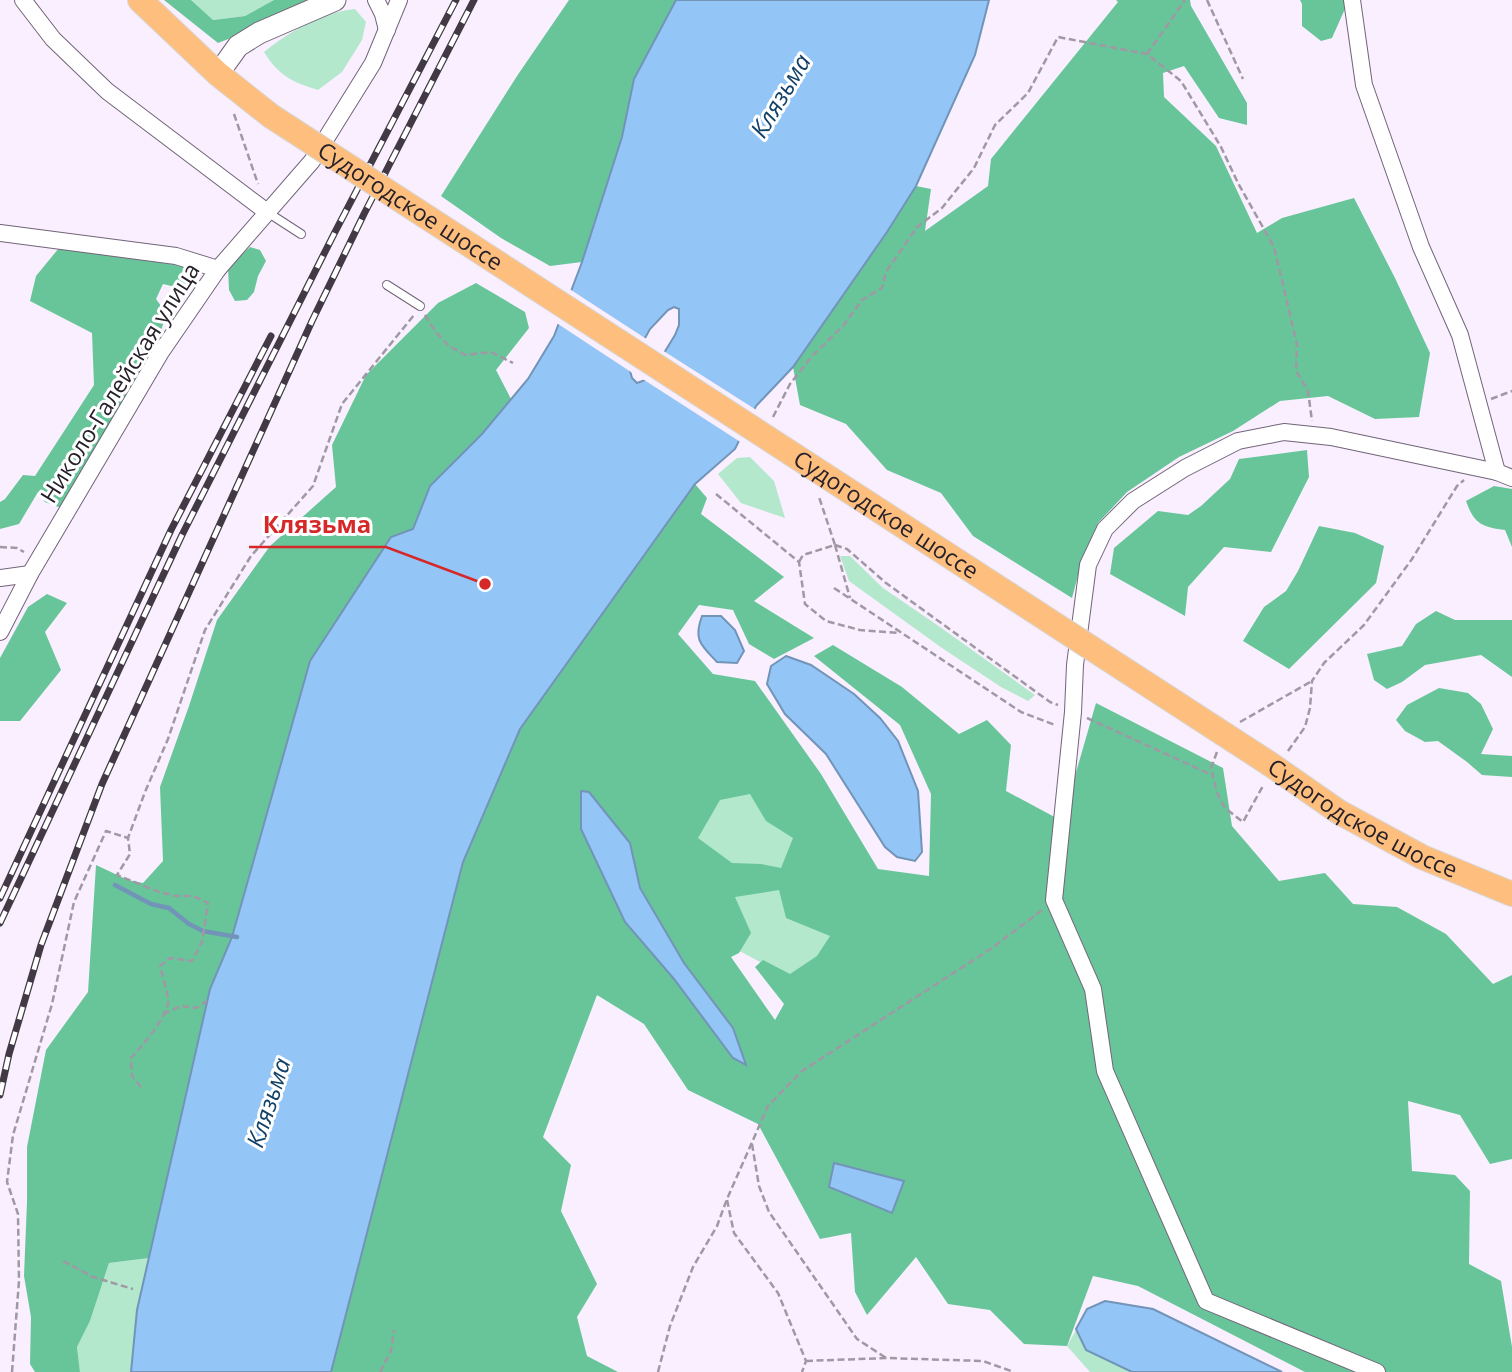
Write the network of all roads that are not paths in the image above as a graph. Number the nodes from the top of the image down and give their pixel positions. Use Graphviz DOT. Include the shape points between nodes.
graph roads {
  1 [pos="23,0"];
  2 [pos="140,0"];
  3 [pos="335,0"];
  4 [pos="376,0"];
  5 [pos="399,0"];
  6 [pos="1352,0"];
  7 [pos="387,30"];
  8 [pos="218,74"];
  9 [pos="267,212"];
  10 [pos="0,233"];
  11 [pos="301,234"];
  12 [pos="218,269"];
  13 [pos="387,285"];
  14 [pos="421,306"];
  15 [pos="1505,475"];
  16 [pos="30,574"];
  17 [pos="0,578"];
  18 [pos="0,632"];
  19 [pos="1512,894"];
  20 [pos="1377,1372"];
  1 -- 9 [label="street" via="54,39 107,90"];
  2 -- 8 [label="main road, Судогодское шоссе"];
  3 -- 8 [label="street" via="238,46"];
  4 -- 7 [label="street"];
  5 -- 7 [label="street, Николо-Галейская улица"];
  6 -- 15 [label="street" via="1364,85 1421,247 1460,335"];
  7 -- 9 [label="street, Николо-Галейская улица" via="373,63 312,161"];
  8 -- 19 [label="main road, Судогодское шоссе, bridge" via="271,116 1339,812 1422,857"];
  9 -- 11 [label="lane"];
  9 -- 12 [label="street, Николо-Галейская улица"];
  10 -- 12 [label="street" via="176,256"];
  12 -- 16 [label="street, Николо-Галейская улица" via="161,352"];
  13 -- 14 [label="lane"];
  15 -- 20 [label="street" via="1331,437 1284,432 1238,441 1133,501 1105,529 1088,565 1054,900 1093,989 1105,1071 1206,1301"];
  16 -- 17 [label="street"];
  16 -- 18 [label="street, Николо-Галейская улица"];
}
